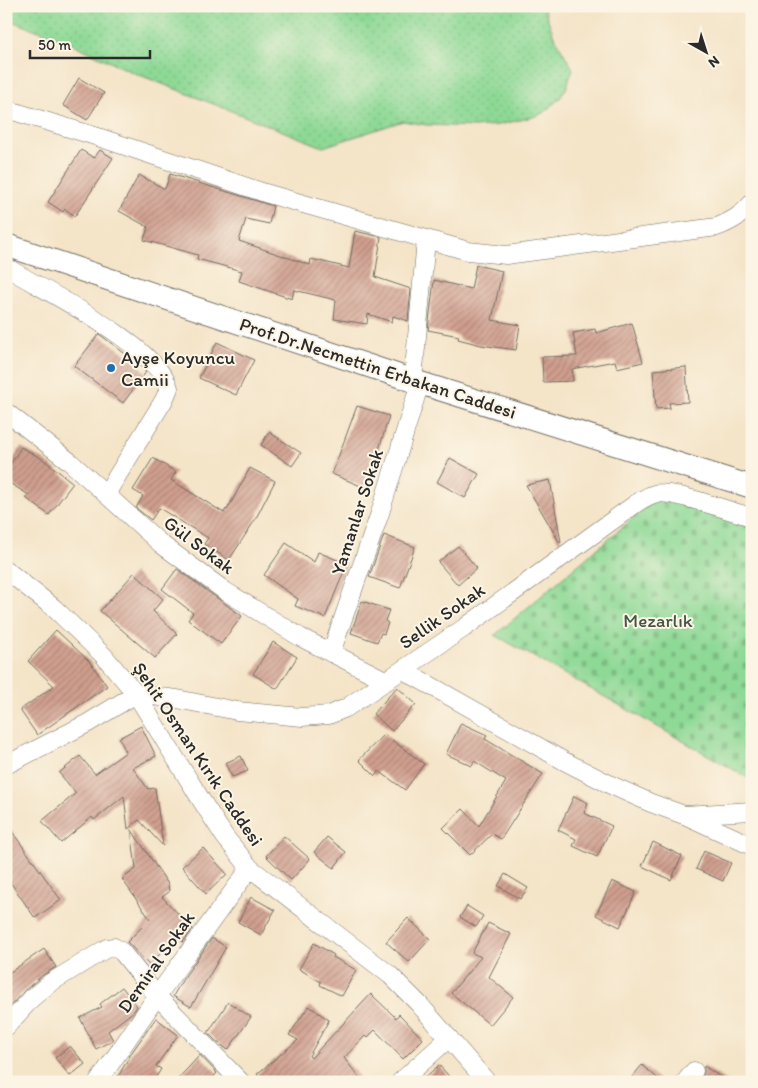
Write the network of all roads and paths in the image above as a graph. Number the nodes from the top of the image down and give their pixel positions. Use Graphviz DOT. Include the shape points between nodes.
graph roads {
  1 [pos="6,108"];
  2 [pos="752,203"];
  3 [pos="426,240"];
  4 [pos="6,245"];
  5 [pos="6,267"];
  6 [pos="416,381"];
  7 [pos="6,412"];
  8 [pos="752,487"];
  9 [pos="106,494"];
  10 [pos="752,518"];
  11 [pos="6,570"];
  12 [pos="331,653"];
  13 [pos="403,670"];
  14 [pos="387,681"];
  15 [pos="136,694"];
  16 [pos="6,765"];
  17 [pos="752,811"];
  18 [pos="684,815"];
  19 [pos="752,846"];
  20 [pos="250,868"];
  21 [pos="157,996"];
  22 [pos="6,1027"];
  23 [pos="449,1038"];
  24 [pos="98,1082"];
  25 [pos="241,1082"];
  26 [pos="400,1082"];
  27 [pos="487,1082"];
  1 -- 3 [label="street" via="265,193"];
  2 -- 3 [label="street" via="734,220 718,227 506,255 468,252"];
  3 -- 6 [label="street, Yamanlar Sokak"];
  4 -- 6 [label="main road, Prof.Dr.Necmettin Erbakan Caddesi"];
  5 -- 9 [label="street" via="99,321 159,369 166,379 169,388 164,400"];
  6 -- 8 [label="main road, Prof.Dr.Necmettin Erbakan Caddesi"];
  6 -- 12 [label="street, Yamanlar Sokak" via="380,514"];
  7 -- 9 [label="street, Gül Sokak"];
  9 -- 12 [label="street, Gül Sokak" via="161,544 225,592"];
  10 -- 13 [label="street, Sellik Sokak" via="672,494 654,494"];
  11 -- 15 [label="street, Şehit Osman Kırık Caddesi" via="54,608 104,656"];
  12 -- 14 [label="street, Gül Sokak"];
  13 -- 14 [label="street, Sellik Sokak"];
  13 -- 18 [label="street" via="572,765"];
  14 -- 15 [label="street, Sellik Sokak" via="346,708 329,715 302,717"];
  15 -- 16 [label="street"];
  15 -- 20 [label="street, Şehit Osman Kırık Caddesi" via="225,837"];
  17 -- 18 [label="street"];
  18 -- 19 [label="street"];
  20 -- 21 [label="street, Demiral Sokak"];
  20 -- 23 [label="street, Şehit Osman Kırık Caddesi" via="390,975"];
  21 -- 22 [label="street" via="122,952 114,947 107,948 50,983"];
  21 -- 24 [label="street, Demiral Sokak"];
  21 -- 25 [label="street"];
  23 -- 26 [label="street"];
  23 -- 27 [label="street, Şehit Osman Kırık Caddesi"];
}
